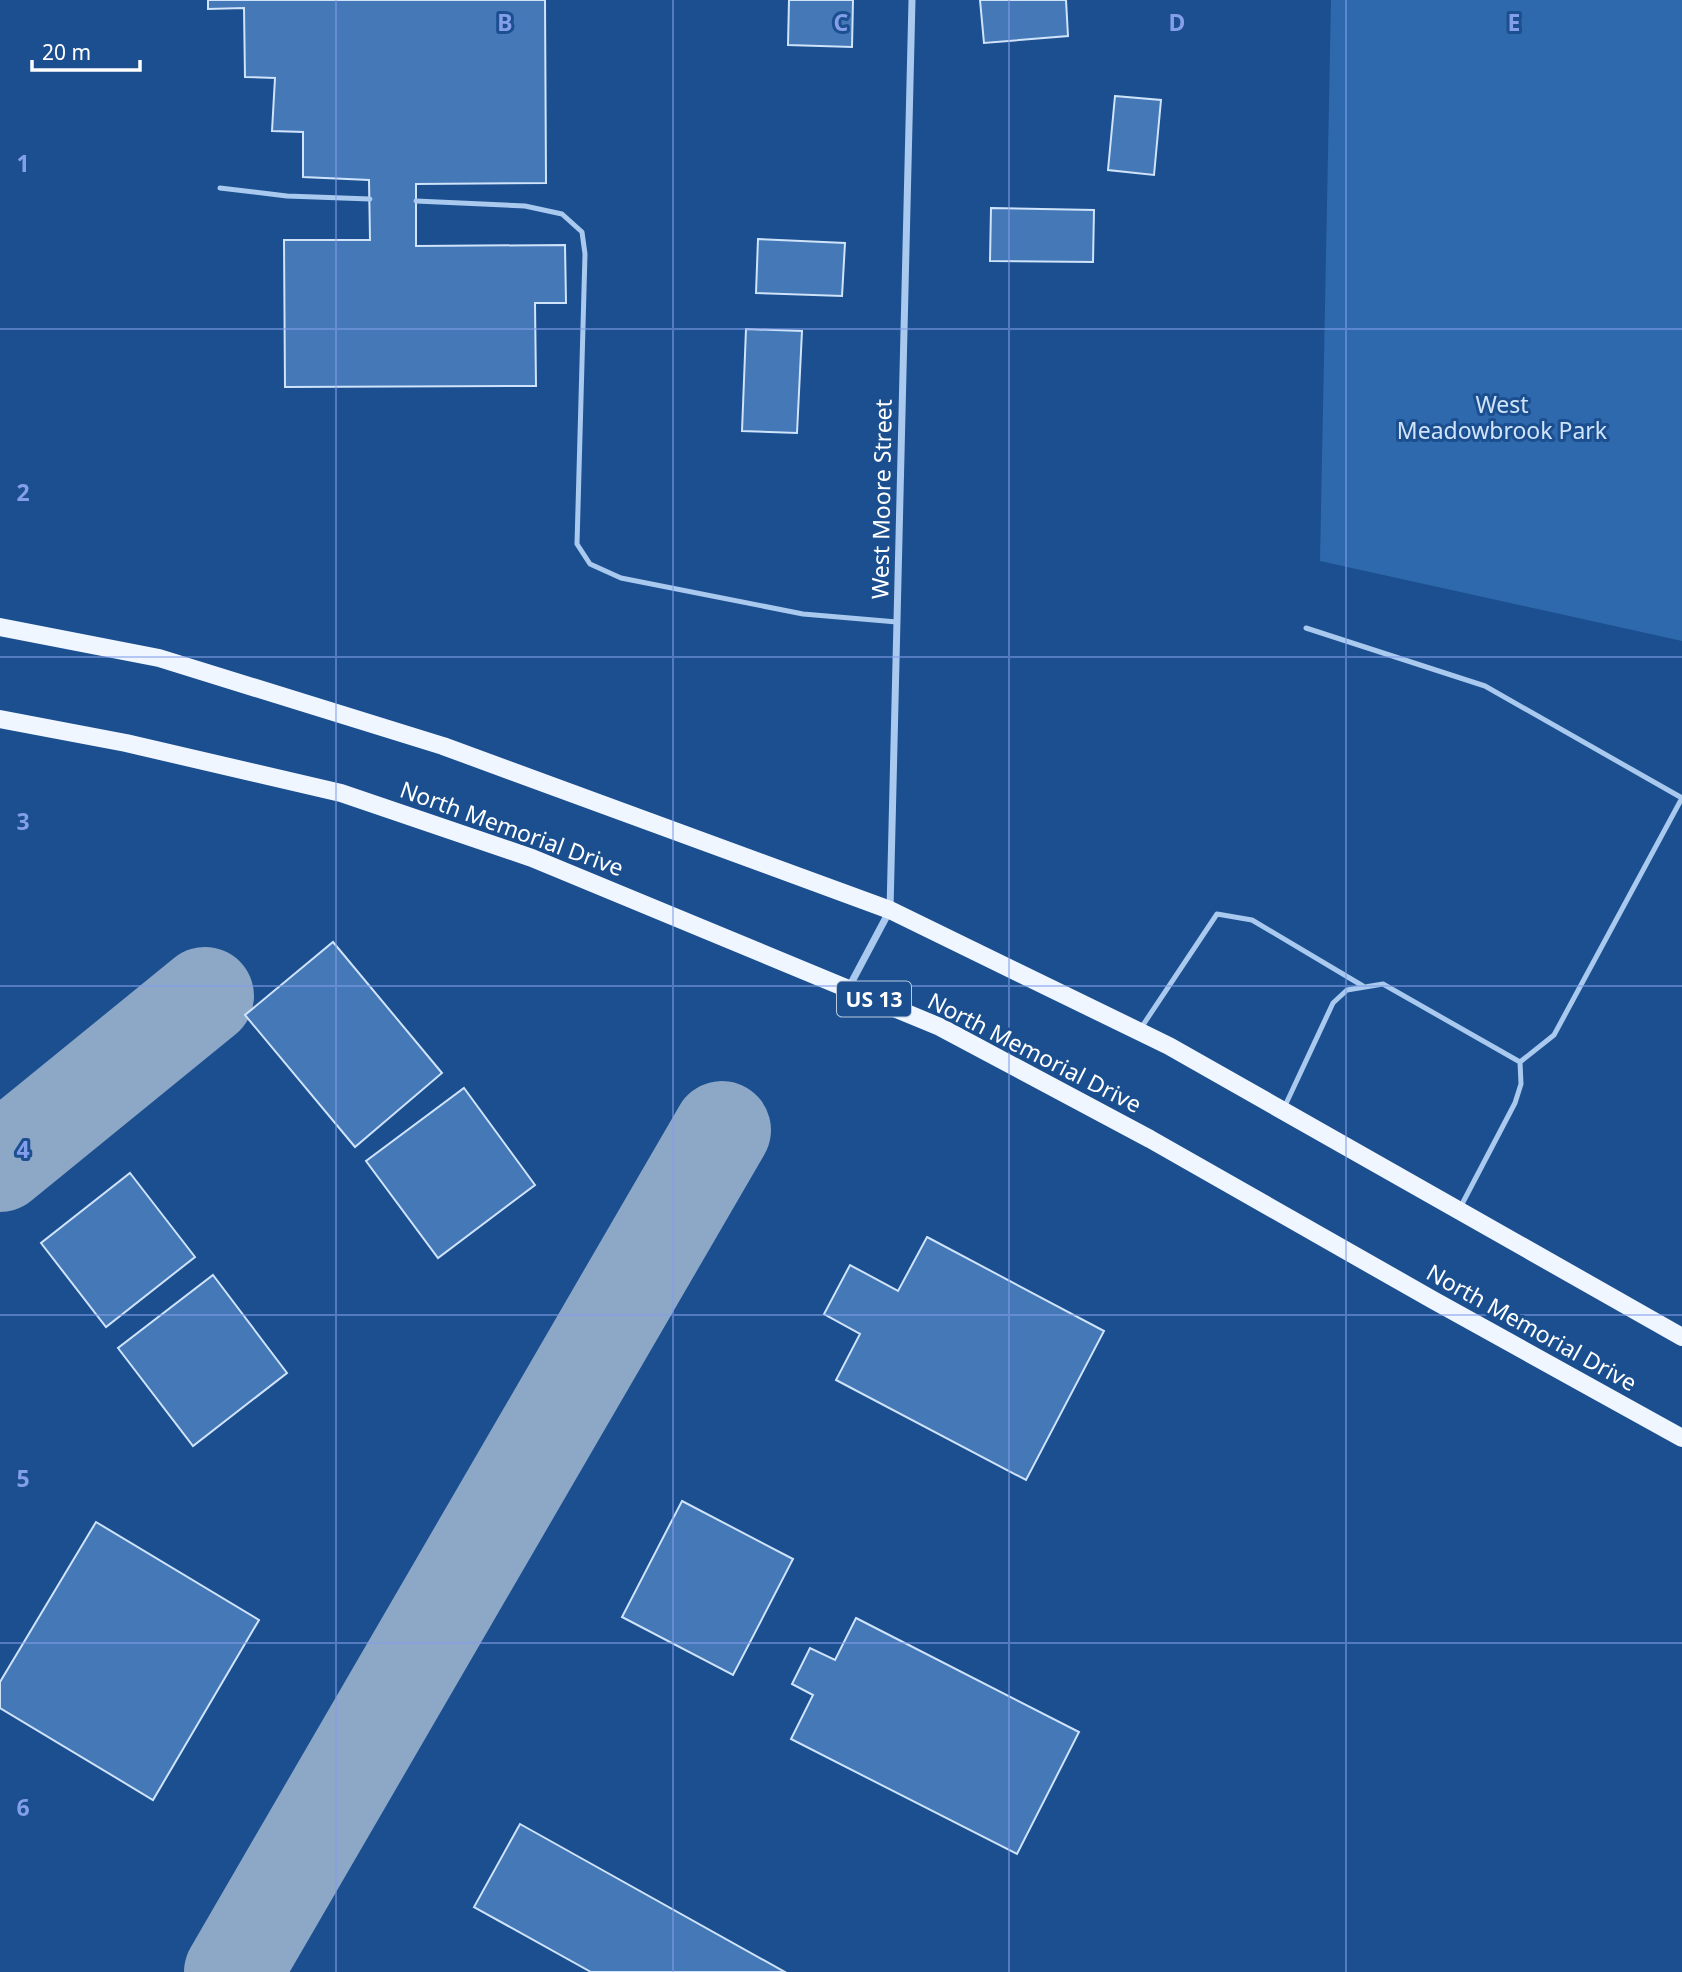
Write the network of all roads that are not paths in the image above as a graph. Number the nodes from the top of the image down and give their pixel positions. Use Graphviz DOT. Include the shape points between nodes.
graph roads {
  1 [pos="912,0"];
  2 [pos="220,188"];
  3 [pos="370,199"];
  4 [pos="416,201"];
  5 [pos="897,622"];
  6 [pos="0,627"];
  7 [pos="1306,628"];
  8 [pos="0,719"];
  9 [pos="1682,798"];
  10 [pos="890,910"];
  11 [pos="1364,987"];
  12 [pos="848,989"];
  13 [pos="1139,1031"];
  14 [pos="1520,1062"];
  15 [pos="1283,1110"];
  16 [pos="1458,1210"];
  17 [pos="1682,1337"];
  18 [pos="1682,1438"];
  1 -- 5 [label="street, West Moore Street"];
  2 -- 3 [label="lane"];
  4 -- 5 [label="lane" via="525,206 562,214 582,232 577,544 590,564 621,578 790,611"];
  5 -- 10 [label="street, West Moore Street"];
  6 -- 10 [label="main road" via="159,658 443,746"];
  7 -- 9 [label="lane" via="1485,686"];
  8 -- 12 [label="main road, North Memorial Drive / US 13" via="341,793 532,858"];
  9 -- 14 [label="lane" via="1554,1035"];
  10 -- 12 [label="street, West Moore Street"];
  10 -- 13 [label="main road"];
  11 -- 13 [label="lane" via="1252,920 1217,914"];
  11 -- 14 [label="lane" via="1383,984"];
  11 -- 15 [label="lane" via="1347,990 1333,1003"];
  12 -- 18 [label="main road, North Memorial Drive / US 13" via="940,1027 1150,1139"];
  13 -- 15 [label="main road"];
  14 -- 16 [label="lane" via="1521,1084 1515,1103"];
  15 -- 16 [label="main road"];
  16 -- 17 [label="main road"];
}
